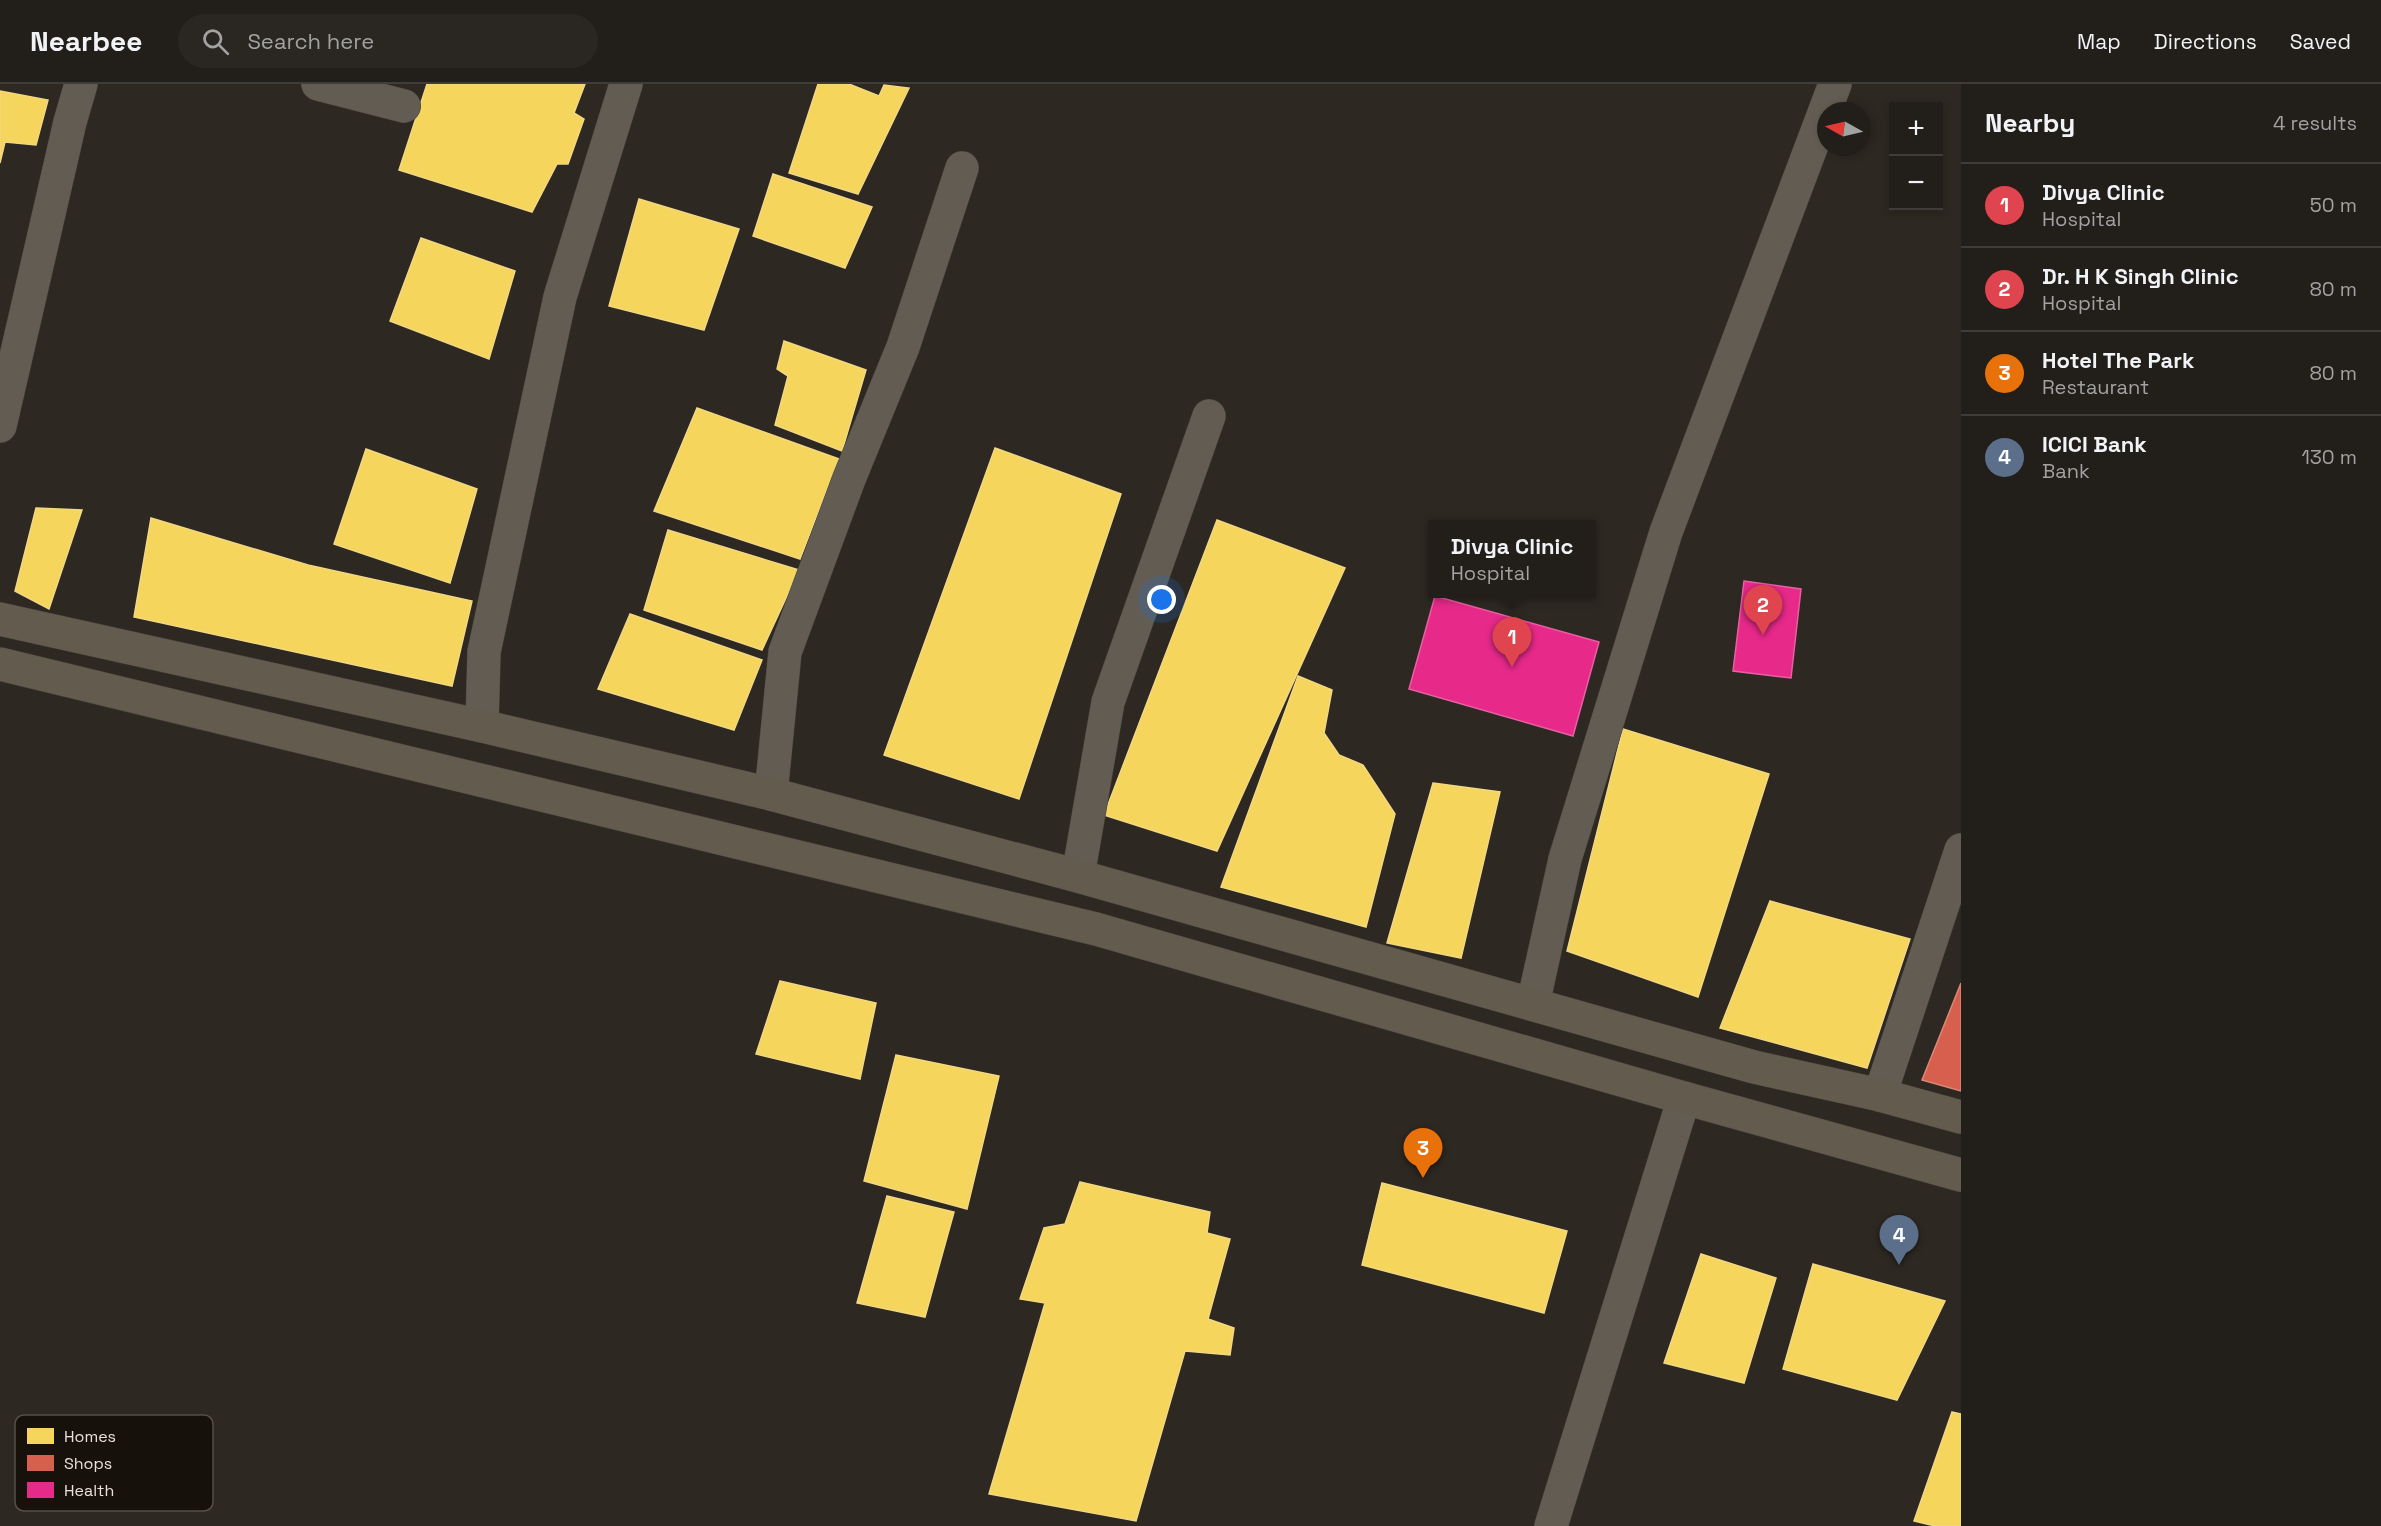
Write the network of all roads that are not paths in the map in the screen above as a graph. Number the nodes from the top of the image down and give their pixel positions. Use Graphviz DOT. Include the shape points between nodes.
graph roads {
  1 [pos="81,84"];
  2 [pos="318,84"];
  3 [pos="626,84"];
  4 [pos="1835,84"];
  5 [pos="404,106"];
  6 [pos="962,168"];
  7 [pos="1209,416"];
  8 [pos="0,426"];
  9 [pos="0,619"];
  10 [pos="0,664"];
  11 [pos="482,726"];
  12 [pos="771,795"];
  13 [pos="1961,850"];
  14 [pos="1078,876"];
  15 [pos="1533,1004"];
  16 [pos="1880,1095"];
  17 [pos="1684,1098"];
  18 [pos="1961,1117"];
  19 [pos="1961,1175"];
  20 [pos="1551,1526"];
  1 -- 8 [label="street"];
  2 -- 5 [label="street"];
  3 -- 11 [label="street" via="560,297 484,652"];
  4 -- 15 [label="street" via="1666,532 1565,859"];
  6 -- 12 [label="street" via="903,347 785,652"];
  7 -- 14 [label="street" via="1108,702"];
  9 -- 11 [label="main road"];
  10 -- 17 [label="main road" via="1096,929"];
  11 -- 12 [label="main road"];
  12 -- 14 [label="main road"];
  13 -- 16 [label="street"];
  14 -- 15 [label="main road"];
  15 -- 16 [label="main road" via="1754,1067"];
  16 -- 18 [label="main road"];
  17 -- 19 [label="main road"];
  17 -- 20 [label="street"];
}
